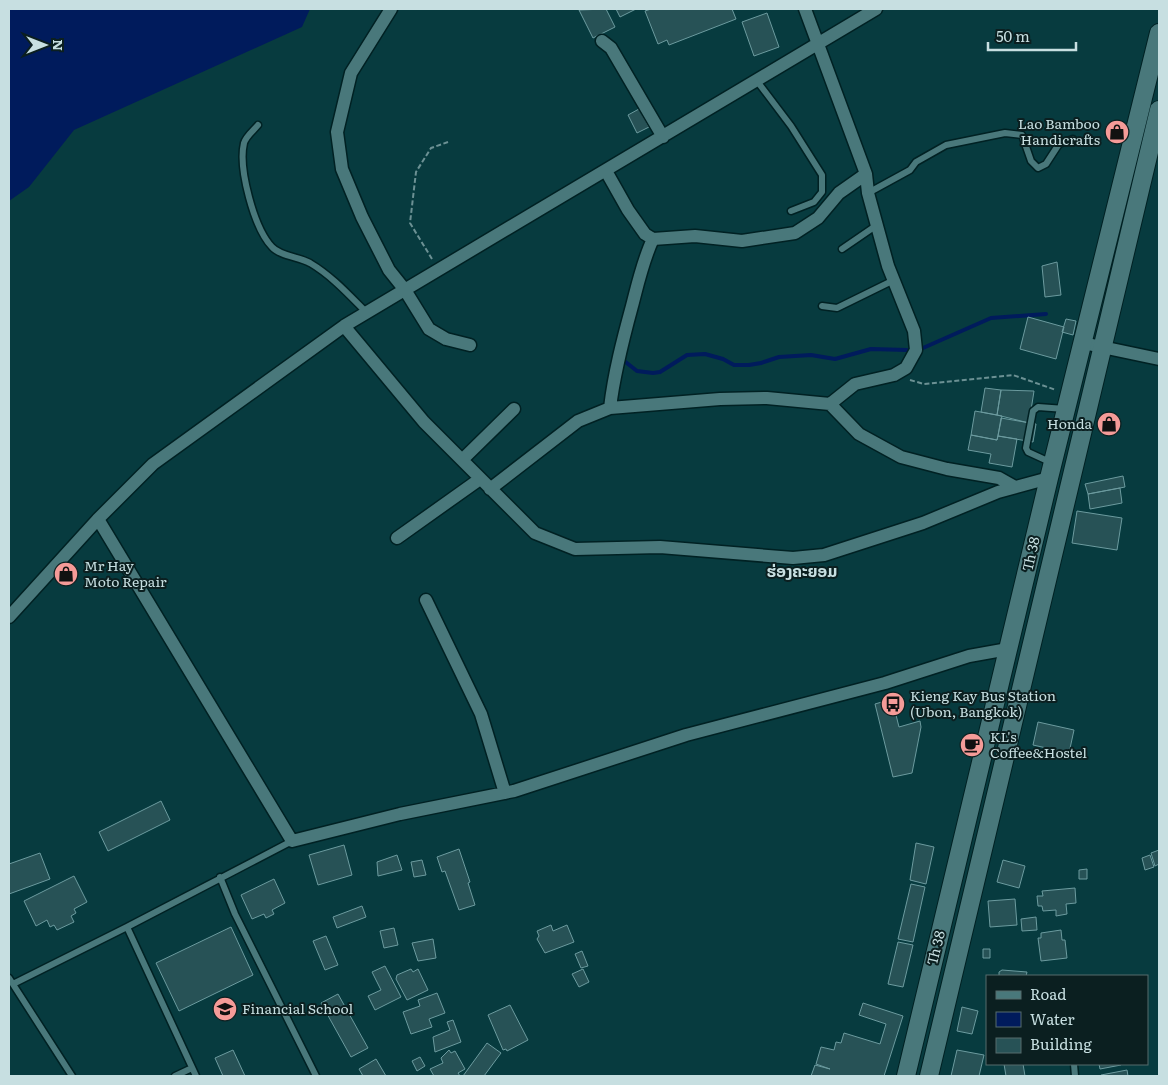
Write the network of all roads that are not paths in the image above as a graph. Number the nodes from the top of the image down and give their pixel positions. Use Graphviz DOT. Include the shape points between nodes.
graph roads {
  1 [pos="391,9"];
  2 [pos="805,9"];
  3 [pos="876,9"];
  4 [pos="1159,33"];
  5 [pos="602,41"];
  6 [pos="817,44"];
  7 [pos="756,81"];
  8 [pos="1159,110"];
  9 [pos="258,125"];
  10 [pos="663,137"];
  11 [pos="1073,139"];
  12 [pos="606,171"];
  13 [pos="866,174"];
  14 [pos="868,193"];
  15 [pos="791,210"];
  16 [pos="877,225"];
  17 [pos="653,238"];
  18 [pos="842,249"];
  19 [pos="894,280"];
  20 [pos="405,290"];
  21 [pos="822,306"];
  22 [pos="367,313"];
  23 [pos="344,326"];
  24 [pos="1083,343"];
  25 [pos="470,345"];
  26 [pos="1103,348"];
  27 [pos="1159,359"];
  28 [pos="1068,402"];
  29 [pos="830,404"];
  30 [pos="610,408"];
  31 [pos="514,409"];
  32 [pos="463,459"];
  33 [pos="1051,470"];
  34 [pos="480,479"];
  35 [pos="1016,487"];
  36 [pos="490,489"];
  37 [pos="98,519"];
  38 [pos="397,538"];
  39 [pos="426,600"];
  40 [pos="9,617"];
  41 [pos="1008,650"];
  42 [pos="505,793"];
  43 [pos="292,841"];
  44 [pos="220,877"];
  45 [pos="127,927"];
  46 [pos="11,981"];
  47 [pos="192,1068"];
  48 [pos="72,1076"];
  49 [pos="175,1076"];
  50 [pos="196,1076"];
  51 [pos="316,1076"];
  52 [pos="906,1076"];
  53 [pos="929,1076"];
  1 -- 20 [label="street" via="351,73 337,132 342,169 362,217 389,270"];
  2 -- 6 [label="street"];
  3 -- 6 [label="street"];
  4 -- 24 [label="street, Th 38"];
  5 -- 10 [label="street" via="611,48"];
  6 -- 7 [label="street"];
  6 -- 13 [label="street"];
  7 -- 10 [label="street"];
  7 -- 15 [label="lane" via="822,175 822,192 814,202"];
  8 -- 26 [label="street, Th 38"];
  9 -- 22 [label="lane" via="244,141 242,168 245,186 264,237 273,249 309,262 330,277"];
  10 -- 12 [label="street"];
  11 -- 14 [label="lane" via="1059,144 1046,164 1038,168 1031,161 1022,135 1005,133 952,143"];
  12 -- 17 [label="street" via="628,210 645,234"];
  12 -- 20 [label="street"];
  13 -- 14 [label="street"];
  13 -- 17 [label="street" via="840,193 818,218 795,234 742,241 695,236"];
  14 -- 16 [label="street"];
  16 -- 18 [label="lane"];
  16 -- 19 [label="street"];
  17 -- 30 [label="street" via="625,334"];
  19 -- 21 [label="lane" via="837,308"];
  19 -- 29 [label="street" via="914,331 916,350 906,368 894,375 855,384"];
  20 -- 22 [label="street"];
  20 -- 25 [label="street" via="429,329 446,339"];
  22 -- 23 [label="street"];
  23 -- 32 [label="street" via="424,422"];
  23 -- 37 [label="street" via="153,464"];
  24 -- 26 [label="street"];
  24 -- 28 [label="street, Th 38"];
  26 -- 27 [label="street"];
  26 -- 53 [label="street, Th 38"];
  28 -- 33 [label="street, Th 38"];
  28 -- 33 [label="lane" via="1038,407 1033,411 1026,448"];
  29 -- 30 [label="street" via="767,398"];
  29 -- 35 [label="street" via="859,434 901,457 999,478"];
  30 -- 36 [label="street" via="578,421"];
  31 -- 32 [label="street"];
  32 -- 34 [label="street"];
  33 -- 35 [label="street"];
  33 -- 41 [label="street, Th 38"];
  34 -- 36 [label="street"];
  34 -- 38 [label="street"];
  35 -- 36 [label="street" via="923,523 824,555 793,558 660,547 576,549 535,533"];
  37 -- 40 [label="street"];
  37 -- 43 [label="street"];
  39 -- 42 [label="street" via="481,714"];
  41 -- 42 [label="street" via="969,656 696,733"];
  41 -- 52 [label="street, Th 38"];
  42 -- 43 [label="street" via="400,814"];
  43 -- 44 [label="lane"];
  44 -- 45 [label="lane"];
  44 -- 51 [label="lane" via="239,923"];
  45 -- 46 [label="lane"];
  45 -- 47 [label="lane"];
  46 -- 48 [label="lane"];
  47 -- 49 [label="lane"];
  47 -- 50 [label="lane"];
}
